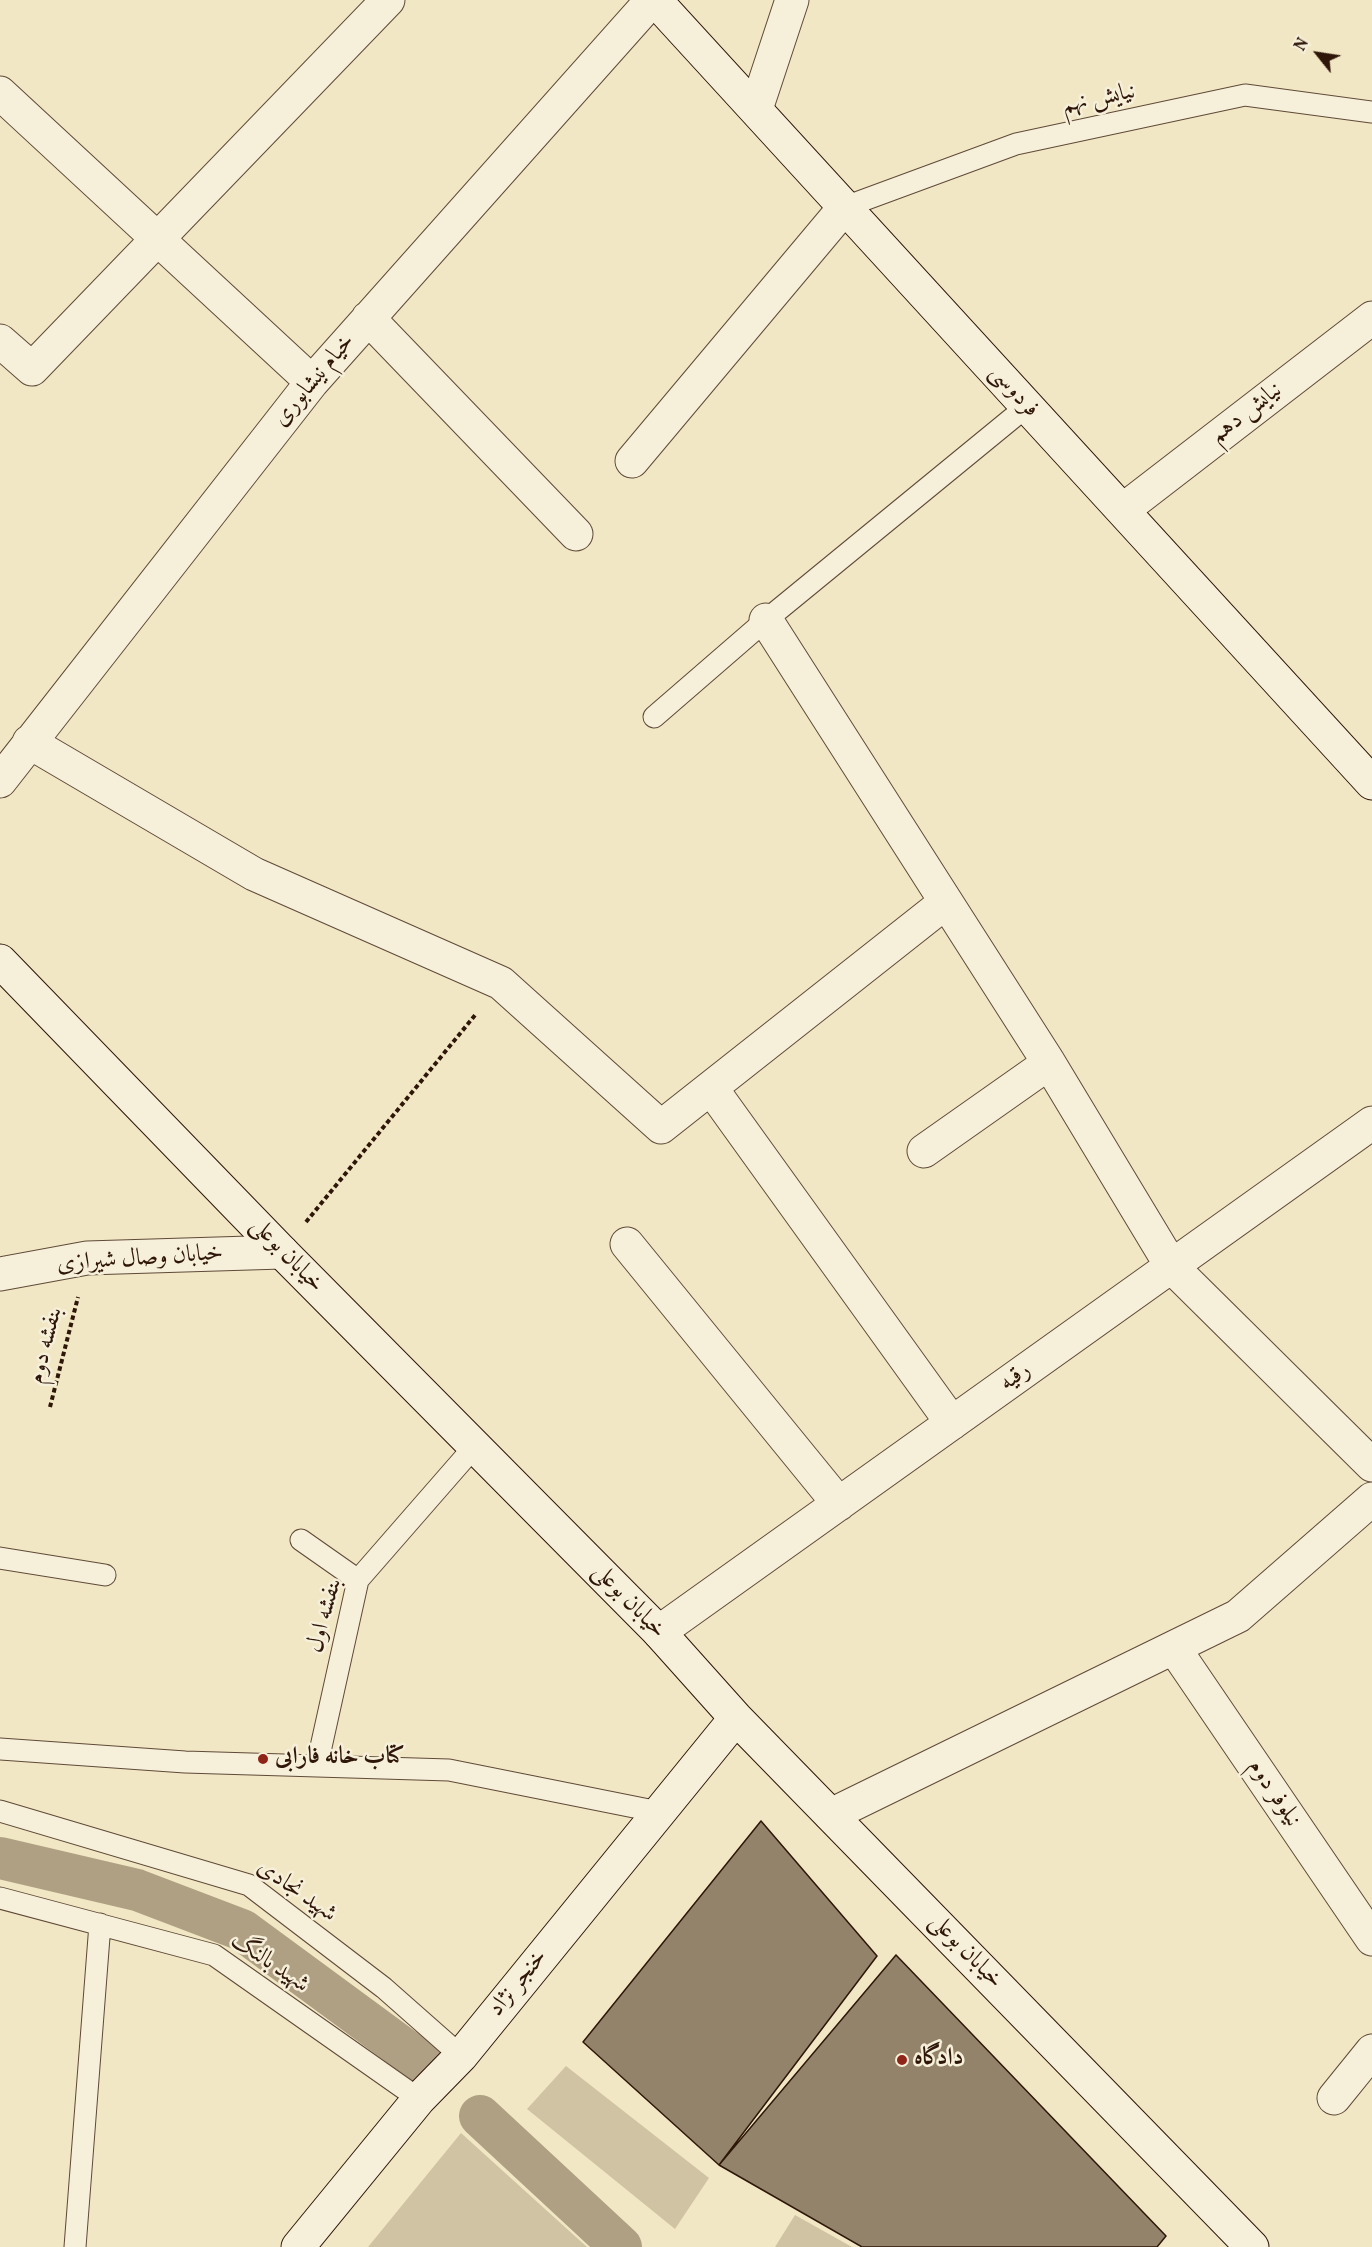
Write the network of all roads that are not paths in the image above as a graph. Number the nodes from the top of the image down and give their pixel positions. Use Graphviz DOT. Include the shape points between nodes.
graph roads {
  1 [pos="388,0"];
  2 [pos="653,0"];
  3 [pos="792,0"];
  4 [pos="0,93"];
  5 [pos="756,109"];
  6 [pos="1372,112"];
  7 [pos="845,207"];
  8 [pos="159,238"];
  9 [pos="368,318"];
  10 [pos="1372,318"];
  11 [pos="0,341"];
  12 [pos="312,382"];
  13 [pos="1026,407"];
  14 [pos="632,461"];
  15 [pos="1123,510"];
  16 [pos="576,534"];
  17 [pos="766,620"];
  18 [pos="654,717"];
  19 [pos="28,742"];
  20 [pos="0,781"];
  21 [pos="1372,783"];
  22 [pos="946,902"];
  23 [pos="0,961"];
  24 [pos="1049,1063"];
  25 [pos="711,1088"];
  26 [pos="1372,1123"];
  27 [pos="924,1150"];
  28 [pos="627,1244"];
  29 [pos="282,1252"];
  30 [pos="1172,1267"];
  31 [pos="0,1274"];
  32 [pos="952,1423"];
  33 [pos="474,1447"];
  34 [pos="1372,1465"];
  35 [pos="1372,1499"];
  36 [pos="839,1504"];
  37 [pos="301,1540"];
  38 [pos="0,1558"];
  39 [pos="105,1575"];
  40 [pos="358,1580"];
  41 [pos="659,1632"];
  42 [pos="1174,1648"];
  43 [pos="736,1718"];
  44 [pos="0,1749"];
  45 [pos="317,1765"];
  46 [pos="0,1811"];
  47 [pos="659,1812"];
  48 [pos="831,1815"];
  49 [pos="0,1898"];
  50 [pos="100,1924"];
  51 [pos="1372,1940"];
  52 [pos="1372,2051"];
  53 [pos="461,2056"];
  54 [pos="1334,2098"];
  55 [pos="419,2099"];
  56 [pos="75,2247"];
  57 [pos="298,2247"];
  58 [pos="1252,2247"];
  1 -- 8 [label="street"];
  2 -- 5 [label="street, فردوسی"];
  2 -- 9 [label="street, خیام نیشابوری"];
  3 -- 5 [label="street"];
  4 -- 8 [label="street"];
  5 -- 7 [label="street, فردوسی"];
  6 -- 7 [label="lane, نیایش نهم" via="1245,95 1016,144"];
  7 -- 13 [label="street, فردوسی"];
  7 -- 14 [label="street"];
  8 -- 11 [label="street" via="32,369"];
  8 -- 12 [label="street"];
  9 -- 12 [label="street, خیام نیشابوری"];
  9 -- 16 [label="street"];
  10 -- 15 [label="street, نیایش دهم"];
  12 -- 19 [label="street, خیام نیشابوری"];
  13 -- 15 [label="street, فردوسی"];
  13 -- 17 [label="lane"];
  15 -- 21 [label="street, فردوسی"];
  17 -- 18 [label="lane"];
  17 -- 22 [label="street"];
  19 -- 20 [label="street, خیام نیشابوری"];
  19 -- 25 [label="street" via="254,874 501,983 661,1127"];
  22 -- 24 [label="street"];
  22 -- 25 [label="street"];
  23 -- 29 [label="street, خیابان بوعلی"];
  24 -- 27 [label="street"];
  24 -- 30 [label="street"];
  25 -- 32 [label="street"];
  26 -- 30 [label="street, رقیه"];
  28 -- 36 [label="street"];
  29 -- 31 [label="street, خیابان وصال شیرازی" via="87,1258"];
  29 -- 33 [label="street, خیابان بوعلی"];
  30 -- 32 [label="street, رقیه"];
  30 -- 34 [label="street"];
  32 -- 36 [label="street, رقیه"];
  33 -- 40 [label="lane, بنفشه اول"];
  33 -- 41 [label="street, خیابان بوعلی"];
  35 -- 42 [label="street" via="1238,1616"];
  36 -- 41 [label="street, رقیه"];
  37 -- 40 [label="lane"];
  38 -- 39 [label="lane"];
  40 -- 45 [label="lane, بنفشه اول"];
  41 -- 43 [label="street, خیابان بوعلی"];
  42 -- 48 [label="street"];
  42 -- 51 [label="street, نیلوفر دوم"];
  43 -- 47 [label="street, خنجر نژاد"];
  43 -- 48 [label="street, خیابان بوعلی"];
  44 -- 45 [label="lane" via="185,1762"];
  45 -- 47 [label="lane" via="449,1770"];
  46 -- 53 [label="lane, شهید نجادی" via="249,1885 384,1988"];
  47 -- 53 [label="street, خنجر نژاد"];
  48 -- 58 [label="street, خیابان بوعلی"];
  49 -- 50 [label="lane, شهيد بالنگ"];
  50 -- 55 [label="lane, شهيد بالنگ" via="214,1955"];
  50 -- 56 [label="lane"];
  52 -- 54 [label="street"];
  53 -- 55 [label="street, خنجر نژاد"];
  55 -- 57 [label="street, خنجر نژاد"];
}
